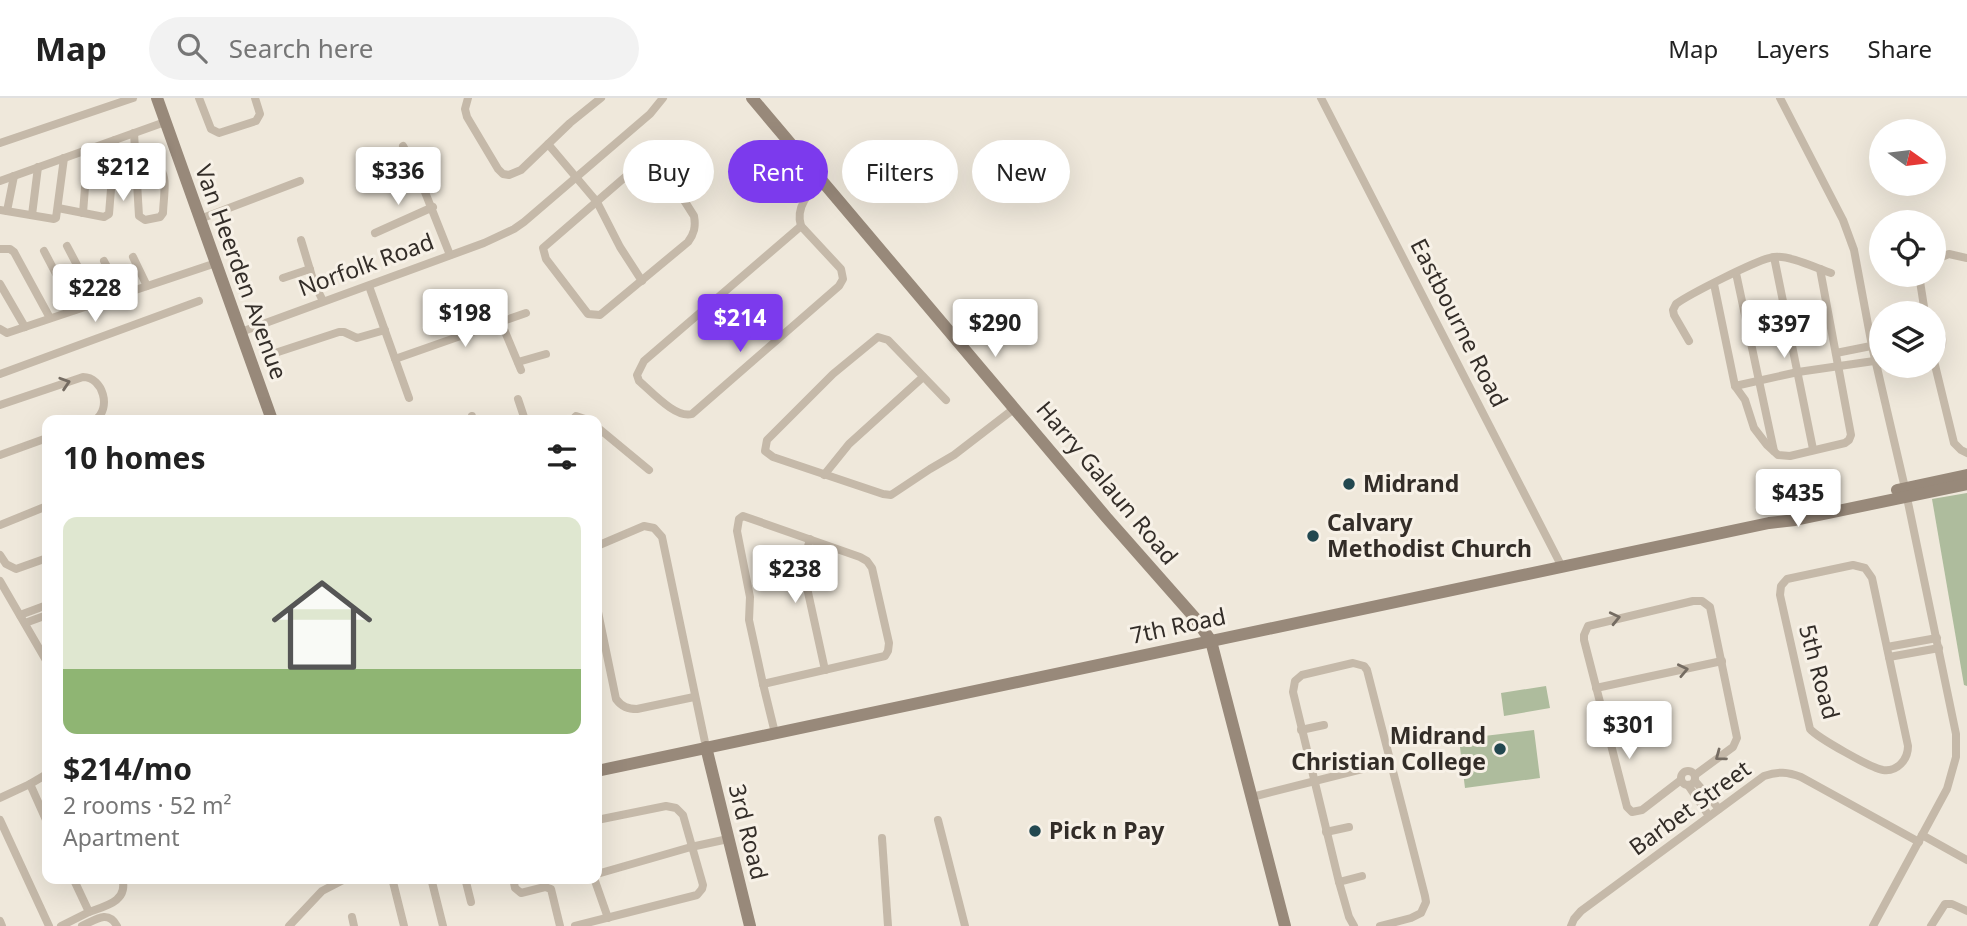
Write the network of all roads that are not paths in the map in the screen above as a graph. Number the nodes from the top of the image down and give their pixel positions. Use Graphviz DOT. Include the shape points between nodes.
graph roads {
  1 [pos="133,98"];
  2 [pos="157,98"];
  3 [pos="199,98"];
  4 [pos="255,98"];
  5 [pos="468,98"];
  6 [pos="601,98"];
  7 [pos="663,98"];
  8 [pos="752,98"];
  9 [pos="1321,98"];
  10 [pos="1780,98"];
  11 [pos="108,102"];
  12 [pos="165,122"];
  13 [pos="134,133"];
  14 [pos="115,140"];
  15 [pos="788,140"];
  16 [pos="0,143"];
  17 [pos="548,145"];
  18 [pos="402,146"];
  19 [pos="88,149"];
  20 [pos="64,158"];
  21 [pos="136,163"];
  22 [pos="38,167"];
  23 [pos="14,176"];
  24 [pos="576,176"];
  25 [pos="0,181"];
  26 [pos="300,181"];
  27 [pos="828,187"];
  28 [pos="597,202"];
  29 [pos="803,203"];
  30 [pos="58,208"];
  31 [pos="433,208"];
  32 [pos="4,211"];
  33 [pos="83,213"];
  34 [pos="32,215"];
  35 [pos="200,219"];
  36 [pos="801,226"];
  37 [pos="375,233"];
  38 [pos="301,240"];
  39 [pos="68,246"];
  40 [pos="0,249"];
  41 [pos="44,251"];
  42 [pos="450,255"];
  43 [pos="1946,255"];
  44 [pos="133,257"];
  45 [pos="1774,257"];
  46 [pos="1967,258"];
  47 [pos="104,261"];
  48 [pos="216,263"];
  49 [pos="310,269"];
  50 [pos="1820,269"];
  51 [pos="1736,273"];
  52 [pos="1831,273"];
  53 [pos="283,278"];
  54 [pos="642,281"];
  55 [pos="0,284"];
  56 [pos="1714,284"];
  57 [pos="147,286"];
  58 [pos="369,286"];
  59 [pos="122,295"];
  60 [pos="200,301"];
  61 [pos="323,301"];
  62 [pos="97,303"];
  63 [pos="75,310"];
  64 [pos="1869,312"];
  65 [pos="526,313"];
  66 [pos="50,318"];
  67 [pos="501,322"];
  68 [pos="26,327"];
  69 [pos="0,329"];
  70 [pos="385,330"];
  71 [pos="241,332"];
  72 [pos="1689,341"];
  73 [pos="1869,347"];
  74 [pos="1857,349"];
  75 [pos="1836,353"];
  76 [pos="272,354"];
  77 [pos="546,354"];
  78 [pos="395,359"];
  79 [pos="1869,361"];
  80 [pos="1860,362"];
  81 [pos="1838,365"];
  82 [pos="1798,372"];
  83 [pos="0,374"];
  84 [pos="923,377"];
  85 [pos="1882,378"];
  86 [pos="1938,378"];
  87 [pos="1759,380"];
  88 [pos="1735,386"];
  89 [pos="409,398"];
  90 [pos="518,399"];
  91 [pos="946,401"];
  92 [pos="0,405"];
  93 [pos="1015,408"];
  94 [pos="101,415"];
  95 [pos="270,415"];
  96 [pos="523,415"];
  97 [pos="602,431"];
  98 [pos="42,440"];
  99 [pos="1813,449"];
  100 [pos="1774,453"];
  101 [pos="1967,453"];
  102 [pos="0,456"];
  103 [pos="649,470"];
  104 [pos="824,475"];
  105 [pos="1967,475"];
  106 [pos="1967,484"];
  107 [pos="1906,492"];
  108 [pos="42,508"];
  109 [pos="0,525"];
  110 [pos="810,539"];
  111 [pos="602,544"];
  112 [pos="0,555"];
  113 [pos="42,560"];
  114 [pos="1562,567"];
  115 [pos="0,581"];
  116 [pos="42,608"];
  117 [pos="42,616"];
  118 [pos="23,619"];
  119 [pos="602,631"];
  120 [pos="1937,638"];
  121 [pos="1211,641"];
  122 [pos="1887,647"];
  123 [pos="1939,648"];
  124 [pos="42,653"];
  125 [pos="1889,657"];
  126 [pos="1721,661"];
  127 [pos="825,670"];
  128 [pos="763,684"];
  129 [pos="1596,688"];
  130 [pos="694,697"];
  131 [pos="1324,724"];
  132 [pos="1301,730"];
  133 [pos="775,733"];
  134 [pos="706,747"];
  135 [pos="1390,762"];
  136 [pos="602,770"];
  137 [pos="42,777"];
  138 [pos="1315,780"];
  139 [pos="1690,780"];
  140 [pos="30,784"];
  141 [pos="1252,797"];
  142 [pos="0,798"];
  143 [pos="1719,809"];
  144 [pos="42,811"];
  145 [pos="1709,816"];
  146 [pos="602,819"];
  147 [pos="0,820"];
  148 [pos="939,820"];
  149 [pos="1349,827"];
  150 [pos="1326,832"];
  151 [pos="3,835"];
  152 [pos="882,838"];
  153 [pos="728,839"];
  154 [pos="1921,839"];
  155 [pos="691,847"];
  156 [pos="1967,860"];
  157 [pos="602,874"];
  158 [pos="1362,876"];
  159 [pos="1339,882"];
  160 [pos="76,884"];
  161 [pos="123,884"];
  162 [pos="335,884"];
  163 [pos="394,884"];
  164 [pos="432,884"];
  165 [pos="466,884"];
  166 [pos="514,884"];
  167 [pos="598,884"];
  168 [pos="471,902"];
  169 [pos="1967,911"];
  170 [pos="89,912"];
  171 [pos="608,918"];
  172 [pos="49,926"];
  173 [pos="61,926"];
  174 [pos="82,926"];
  175 [pos="117,926"];
  176 [pos="289,926"];
  177 [pos="404,926"];
  178 [pos="443,926"];
  179 [pos="560,926"];
  180 [pos="575,926"];
  181 [pos="750,926"];
  182 [pos="888,926"];
  183 [pos="965,926"];
  184 [pos="1285,926"];
  185 [pos="1354,926"];
  186 [pos="1380,926"];
  187 [pos="1571,926"];
  188 [pos="1873,926"];
  189 [pos="1931,926"];
  1 -- 11 [label="street"];
  2 -- 12 [label="street, Van Heerden Avenue"];
  3 -- 4 [label="street" via="211,129 219,132 256,121 260,111"];
  5 -- 17 [label="street" via="467,117 503,174 520,170"];
  6 -- 17 [label="street"];
  7 -- 24 [label="street, Norfolk Road"];
  8 -- 15 [label="street, Harry Galaun Road"];
  9 -- 114 [label="street, Eastbourne Road"];
  10 -- 64 [label="street" via="1847,229"];
  11 -- 16 [label="street"];
  12 -- 13 [label="street"];
  12 -- 35 [label="street, Van Heerden Avenue"];
  13 -- 14 [label="street"];
  13 -- 21 [label="street"];
  14 -- 19 [label="street"];
  14 -- 33 [label="street" via="109,214"];
  17 -- 24 [label="street"];
  18 -- 31 [label="street"];
  19 -- 20 [label="street"];
  19 -- 33 [label="street"];
  20 -- 22 [label="street"];
  20 -- 30 [label="street"];
  21 -- 21 [label="street" via="139,216 160,217 162,170 155,163"];
  22 -- 23 [label="street"];
  22 -- 34 [label="street"];
  23 -- 25 [label="street"];
  23 -- 32 [label="street"];
  24 -- 28 [label="street"];
  24 -- 42 [label="street, Norfolk Road" via="514,229"];
  26 -- 35 [label="street"];
  27 -- 93 [label="street, Harry Galaun Road"];
  28 -- 54 [label="street"];
  28 -- 54 [label="street" via="544,246 546,259 592,316 600,315"];
  28 -- 54 [label="street" via="639,166 654,160 694,216 695,228 688,242"];
  29 -- 36 [label="street"];
  30 -- 33 [label="street"];
  30 -- 34 [label="street" via="54,219"];
  31 -- 37 [label="street"];
  31 -- 42 [label="street"];
  32 -- 34 [label="street"];
  35 -- 48 [label="street, Van Heerden Avenue"];
  36 -- 36 [label="street" via="841,269 839,286 692,414 676,412 639,381 644,361"];
  38 -- 49 [label="street"];
  39 -- 62 [label="street"];
  40 -- 66 [label="street" via="14,252"];
  41 -- 63 [label="street"];
  42 -- 58 [label="street, Norfolk Road"];
  43 -- 46 [label="street"];
  44 -- 57 [label="street"];
  45 -- 50 [label="street"];
  45 -- 51 [label="street"];
  45 -- 82 [label="street"];
  47 -- 59 [label="street"];
  48 -- 57 [label="street"];
  48 -- 71 [label="street, Van Heerden Avenue"];
  49 -- 53 [label="street"];
  49 -- 61 [label="street"];
  50 -- 52 [label="street"];
  50 -- 75 [label="street"];
  51 -- 56 [label="street"];
  51 -- 87 [label="street"];
  55 -- 68 [label="street"];
  56 -- 72 [label="street" via="1674,307"];
  56 -- 88 [label="street"];
  57 -- 59 [label="street"];
  58 -- 61 [label="street, Norfolk Road"];
  58 -- 70 [label="street"];
  59 -- 62 [label="street"];
  60 -- 83 [label="street"];
  61 -- 71 [label="street, Norfolk Road"];
  62 -- 63 [label="street"];
  63 -- 66 [label="street"];
  65 -- 67 [label="street"];
  66 -- 68 [label="street"];
  67 -- 77 [label="street" via="520,366"];
  67 -- 78 [label="street"];
  68 -- 69 [label="street" via="7,333"];
  70 -- 76 [label="street" via="357,338 339,332"];
  70 -- 78 [label="street"];
  71 -- 95 [label="street, Van Heerden Avenue"];
  73 -- 74 [label="street"];
  74 -- 75 [label="street"];
  74 -- 80 [label="street"];
  75 -- 81 [label="street"];
  78 -- 89 [label="street"];
  79 -- 80 [label="street"];
  80 -- 81 [label="street"];
  81 -- 82 [label="street"];
  81 -- 99 [label="street" via="1851,435 1845,443"];
  82 -- 87 [label="street"];
  82 -- 99 [label="street"];
  84 -- 91 [label="street"];
  84 -- 104 [label="street" via="849,444"];
  84 -- 104 [label="street" via="888,340 878,337 767,440 768,454"];
  85 -- 107 [label="street"];
  86 -- 101 [label="street" via="1954,443"];
  87 -- 88 [label="street"];
  87 -- 100 [label="street"];
  88 -- 100 [label="street" via="1754,429"];
  90 -- 96 [label="street"];
  92 -- 94 [label="street, one-way" via="89,377 99,385 105,404"];
  93 -- 104 [label="street" via="895,493 883,494"];
  93 -- 121 [label="street, Harry Galaun Road"];
  97 -- 103 [label="street"];
  98 -- 102 [label="street"];
  99 -- 100 [label="street" via="1785,457"];
  105 -- 107 [label="street, 7th Road"];
  106 -- 107 [label="street, 7th Road"];
  107 -- 114 [label="street, 7th Road" via="1795,520"];
  107 -- 120 [label="street"];
  108 -- 109 [label="street"];
  110 -- 127 [label="street" via="804,575"];
  110 -- 127 [label="street" via="860,556 870,564 889,643 881,658"];
  110 -- 128 [label="street" via="746,516 737,522 750,597 748,620"];
  111 -- 130 [label="street" via="644,526 659,532"];
  112 -- 113 [label="street" via="16,569"];
  114 -- 121 [label="street, 7th Road"];
  115 -- 118 [label="street"];
  116 -- 118 [label="street"];
  117 -- 118 [label="street"];
  118 -- 124 [label="street"];
  119 -- 130 [label="street" via="620,703 637,709"];
  120 -- 122 [label="street"];
  120 -- 123 [label="street"];
  121 -- 133 [label="street, 7th Road"];
  121 -- 141 [label="street, Harry Galaun Road"];
  122 -- 125 [label="street, 5th Road"];
  122 -- 125 [label="street, 5th Road" via="1872,578 1865,568 1853,565 1787,579 1781,586 1810,729 1877,768 1890,770 1903,762 1908,752"];
  123 -- 125 [label="street"];
  123 -- 154 [label="street" via="1955,722 1956,757 1947,789"];
  129 -- 126 [label="street, one-way"];
  129 -- 126 [label="street, one-way" via="1584,640 1588,626 1693,601 1710,607"];
  126 -- 139 [label="street, one-way" via="1737,738 1733,747"];
  127 -- 128 [label="street"];
  128 -- 133 [label="street"];
  129 -- 139 [label="street" via="1630,811 1642,810"];
  130 -- 134 [label="street"];
  131 -- 132 [label="street"];
  132 -- 135 [label="street" via="1293,692 1298,677 1359,664 1367,670"];
  132 -- 138 [label="street"];
  133 -- 134 [label="street, 7th Road"];
  134 -- 136 [label="street, 7th Road"];
  134 -- 153 [label="street, 3rd Road"];
  135 -- 138 [label="street"];
  135 -- 186 [label="street" via="1426,902 1417,916"];
  137 -- 140 [label="street"];
  138 -- 141 [label="street"];
  138 -- 150 [label="street"];
  139 -- 143 [label="street"];
  139 -- 145 [label="street"];
  140 -- 142 [label="street"];
  140 -- 144 [label="street"];
  141 -- 184 [label="street, Harry Galaun Road"];
  143 -- 145 [label="street, Barbet Street"];
  143 -- 154 [label="street, Barbet Street" via="1764,776 1788,772"];
  145 -- 187 [label="street, Barbet Street" via="1581,911"];
  146 -- 155 [label="street" via="676,808 683,815"];
  147 -- 151 [label="street"];
  148 -- 183 [label="street"];
  149 -- 150 [label="street"];
  150 -- 159 [label="street"];
  151 -- 172 [label="street"];
  152 -- 182 [label="street"];
  153 -- 155 [label="street"];
  153 -- 181 [label="street, 3rd Road"];
  154 -- 156 [label="street, Barbet Street"];
  154 -- 188 [label="street"];
  155 -- 157 [label="street"];
  155 -- 171 [label="street" via="703,885 697,895"];
  158 -- 159 [label="street"];
  159 -- 185 [label="street"];
  160 -- 170 [label="street"];
  161 -- 170 [label="street" via="120,898"];
  162 -- 176 [label="street" via="322,891"];
  163 -- 177 [label="street"];
  164 -- 178 [label="street"];
  165 -- 168 [label="street"];
  166 -- 179 [label="street" via="521,893 545,887 551,890"];
  167 -- 171 [label="street"];
  169 -- 189 [label="street" via="1945,904"];
  170 -- 173 [label="street"];
  171 -- 180 [label="street"];
  174 -- 175 [label="street" via="107,916"];
}
